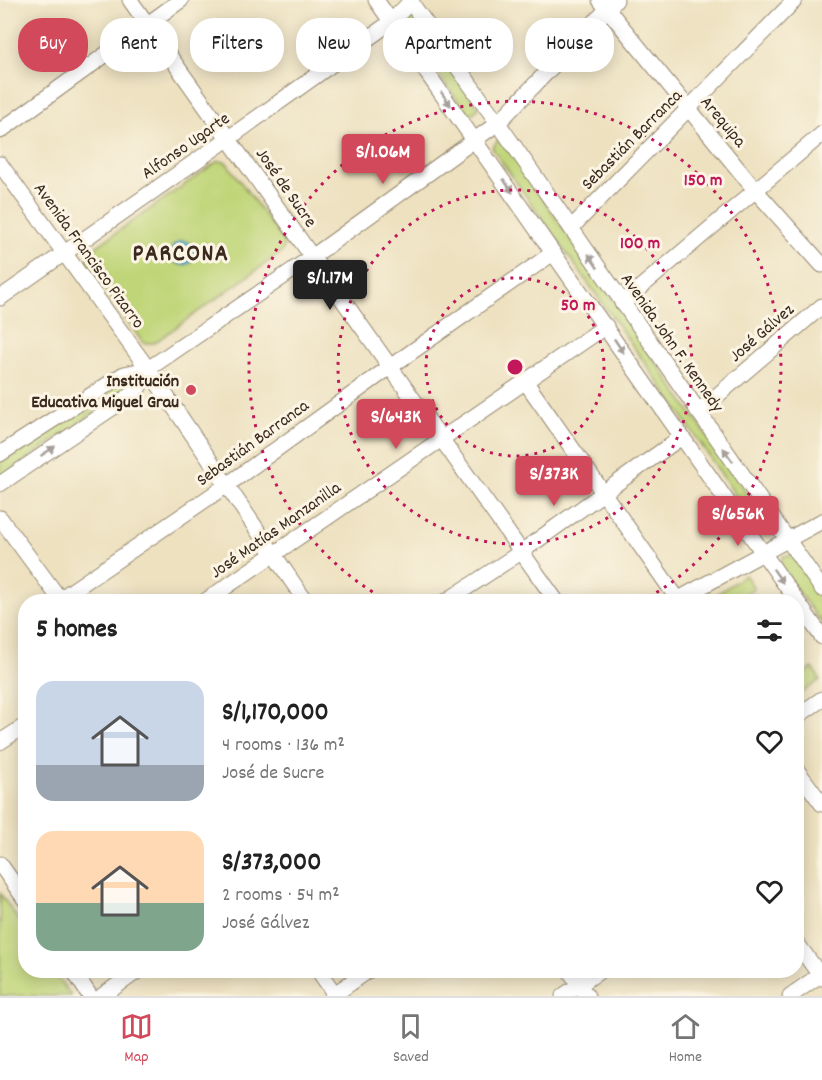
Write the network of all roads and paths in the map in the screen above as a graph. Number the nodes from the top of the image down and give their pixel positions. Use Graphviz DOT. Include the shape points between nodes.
graph roads {
  1 [pos="130,0"];
  2 [pos="181,0"];
  3 [pos="376,0"];
  4 [pos="795,0"];
  5 [pos="410,1"];
  6 [pos="608,3"];
  7 [pos="143,18"];
  8 [pos="157,18"];
  9 [pos="388,18"];
  10 [pos="395,18"];
  11 [pos="383,28"];
  12 [pos="100,59"];
  13 [pos="178,67"];
  14 [pos="427,72"];
  15 [pos="689,109"];
  16 [pos="498,123"];
  17 [pos="0,131"];
  18 [pos="822,134"];
  19 [pos="229,138"];
  20 [pos="474,138"];
  21 [pos="0,164"];
  22 [pos="756,190"];
  23 [pos="571,228"];
  24 [pos="553,253"];
  25 [pos="64,254"];
  26 [pos="312,257"];
  27 [pos="822,265"];
  28 [pos="0,297"];
  29 [pos="622,303"];
  30 [pos="822,306"];
  31 [pos="606,326"];
  32 [pos="390,367"];
  33 [pos="148,369"];
  34 [pos="525,381"];
  35 [pos="698,412"];
  36 [pos="442,438"];
  37 [pos="680,438"];
  38 [pos="0,454"];
  39 [pos="0,484"];
  40 [pos="227,484"];
  41 [pos="603,492"];
  42 [pos="0,518"];
  43 [pos="822,521"];
  44 [pos="788,540"];
  45 [pos="521,552"];
  46 [pos="762,553"];
  47 [pos="274,554"];
  48 [pos="822,589"];
  49 [pos="57,594"];
  50 [pos="70,594"];
  51 [pos="216,594"];
  52 [pos="301,594"];
  53 [pos="457,594"];
  54 [pos="551,594"];
  55 [pos="671,594"];
  56 [pos="686,594"];
  57 [pos="791,594"];
  58 [pos="804,612"];
  59 [pos="822,637"];
  60 [pos="822,699"];
  61 [pos="804,711"];
  62 [pos="18,730"];
  63 [pos="0,742"];
  64 [pos="804,779"];
  65 [pos="822,804"];
  66 [pos="0,864"];
  67 [pos="18,887"];
  68 [pos="804,953"];
  69 [pos="821,976"];
  70 [pos="78,978"];
  71 [pos="128,978"];
  72 [pos="323,978"];
  73 [pos="358,978"];
  74 [pos="574,978"];
  75 [pos="594,978"];
  76 [pos="583,991"];
  77 [pos="334,995"];
  78 [pos="90,996"];
  79 [pos="102,996"];
  80 [pos="563,996"];
  81 [pos="790,996"];
  1 -- 7 [label="street, José de Sucre"];
  2 -- 8 [label="street"];
  3 -- 9 [label="street"];
  4 -- 15 [label="street, Sebastián Barranca"];
  5 -- 10 [label="street, Alfonso Ugarte"];
  5 -- 16 [label="street, Avenida John F. Kennedy"];
  6 -- 15 [label="street, Arequipa"];
  6 -- 16 [label="street"];
  11 -- 19 [label="street, Alfonso Ugarte"];
  12 -- 17 [label="street"];
  13 -- 19 [label="street, José de Sucre"];
  14 -- 20 [label="street, one-way"];
  15 -- 22 [label="street, Arequipa"];
  15 -- 23 [label="street, Sebastián Barranca"];
  16 -- 20 [label="street"];
  16 -- 23 [label="street, Avenida John F. Kennedy"];
  18 -- 22 [label="street"];
  19 -- 25 [label="street, Alfonso Ugarte"];
  19 -- 26 [label="street, José de Sucre"];
  20 -- 24 [label="street, one-way"];
  20 -- 26 [label="street"];
  21 -- 25 [label="street, Avenida Francisco Pizarro"];
  22 -- 27 [label="street, Arequipa"];
  22 -- 29 [label="street"];
  29 -- 23 [label="street, Avenida John F. Kennedy, one-way"];
  24 -- 31 [label="street"];
  24 -- 32 [label="street, Sebastián Barranca"];
  25 -- 28 [label="street, Alfonso Ugarte"];
  25 -- 33 [label="street, Avenida Francisco Pizarro"];
  26 -- 32 [label="street, José de Sucre"];
  26 -- 33 [label="street"];
  29 -- 35 [label="street, Avenida John F. Kennedy"];
  30 -- 35 [label="street, José Gálvez"];
  31 -- 34 [label="street, José Matías Manzanilla"];
  31 -- 37 [label="street, one-way"];
  32 -- 36 [label="street, José de Sucre"];
  32 -- 40 [label="street, Sebastián Barranca"];
  33 -- 38 [label="street" via="124,374"];
  39 -- 33 [label="street, one-way" via="137,391"];
  33 -- 40 [label="street, Avenida Francisco Pizarro"];
  34 -- 36 [label="street, José Matías Manzanilla"];
  34 -- 41 [label="street"];
  44 -- 35 [label="street, Avenida John F. Kennedy, one-way"];
  36 -- 45 [label="street, José de Sucre"];
  36 -- 47 [label="street, José Matías Manzanilla"];
  37 -- 41 [label="street"];
  37 -- 46 [label="street"];
  40 -- 47 [label="street, Avenida Francisco Pizarro"];
  40 -- 50 [label="street, Sebastián Barranca"];
  41 -- 45 [label="street"];
  41 -- 55 [label="street"];
  42 -- 49 [label="street"];
  43 -- 44 [label="street"];
  44 -- 46 [label="street"];
  44 -- 48 [label="street, Avenida John F. Kennedy"];
  45 -- 53 [label="street"];
  45 -- 54 [label="street, José de Sucre"];
  46 -- 56 [label="street"];
  46 -- 57 [label="street, one-way"];
  47 -- 51 [label="street, José Matías Manzanilla"];
  47 -- 52 [label="street, Avenida Francisco Pizarro"];
  58 -- 59 [label="street, one-way"];
  60 -- 61 [label="street"];
  62 -- 63 [label="street"];
  64 -- 65 [label="street"];
  66 -- 67 [label="street"];
  68 -- 69 [label="street"];
  69 -- 81 [label="street"];
  70 -- 78 [label="street"];
  71 -- 79 [label="street"];
  72 -- 77 [label="street"];
  73 -- 77 [label="street"];
  74 -- 76 [label="street"];
  75 -- 76 [label="street"];
  76 -- 80 [label="street"];
}
